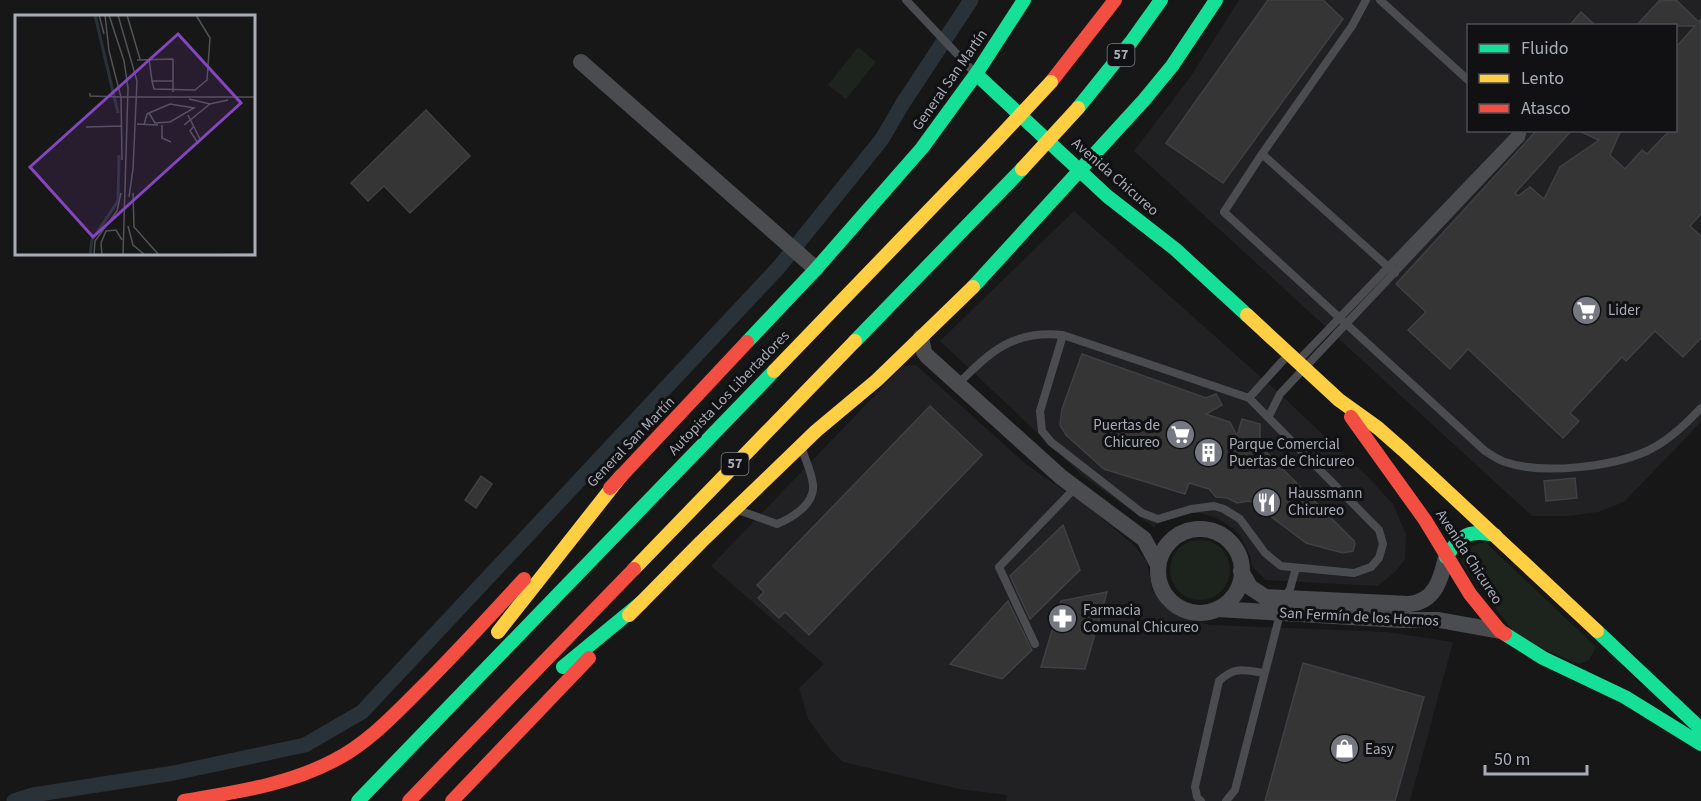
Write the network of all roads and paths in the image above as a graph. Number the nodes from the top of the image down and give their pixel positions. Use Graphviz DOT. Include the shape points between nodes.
graph roads {
  1 [pos="906,0"];
  2 [pos="1024,0"];
  3 [pos="1115,0"];
  4 [pos="1161,0"];
  5 [pos="1216,0"];
  6 [pos="1366,0"];
  7 [pos="1380,0"];
  8 [pos="581,62"];
  9 [pos="976,74"];
  10 [pos="1467,79"];
  11 [pos="1522,132"];
  12 [pos="1262,154"];
  13 [pos="1081,170"];
  14 [pos="816,269"];
  15 [pos="1391,270"];
  16 [pos="1342,321"];
  17 [pos="1063,335"];
  18 [pos="917,347"];
  19 [pos="1297,362"];
  20 [pos="958,384"];
  21 [pos="1249,398"];
  22 [pos="1339,400"];
  23 [pos="1701,408"];
  24 [pos="1269,416"];
  25 [pos="801,445"];
  26 [pos="621,476"];
  27 [pos="1075,488"];
  28 [pos="734,509"];
  29 [pos="1136,532"];
  30 [pos="1495,535"];
  31 [pos="1176,536"];
  32 [pos="1446,557"];
  33 [pos="1158,565"];
  34 [pos="1296,568"];
  35 [pos="1242,571"];
  36 [pos="642,602"];
  37 [pos="1282,606"];
  38 [pos="1217,609"];
  39 [pos="1500,631"];
  40 [pos="1600,635"];
  41 [pos="1035,644"];
  42 [pos="1569,670"];
  43 [pos="1264,673"];
  44 [pos="553,675"];
  45 [pos="538,688"];
  46 [pos="428,728"];
  47 [pos="1701,729"];
  48 [pos="1701,744"];
  49 [pos="449,760"];
  50 [pos="184,801"];
  51 [pos="358,801"];
  52 [pos="410,801"];
  53 [pos="452,801"];
  54 [pos="1201,801"];
  55 [pos="1226,801"];
  1 -- 9 [label="lane"];
  2 -- 9 [label="main road, General San Martín"];
  3 -- 46 [label="main road, Autopista Los Libertadores / 57, bridge" via="1051,82 993,144"];
  4 -- 49 [label="main road, 57, bridge" via="1078,108 1022,169"];
  5 -- 13 [label="main road" via="1172,66"];
  6 -- 12 [label="lane"];
  7 -- 10 [label="lane"];
  8 -- 14 [label="street"];
  9 -- 13 [label="main road, Avenida Chicureo"];
  9 -- 14 [label="main road, General San Martín" via="922,148"];
  11 -- 15 [label="lane" via="1521,138"];
  12 -- 15 [label="lane"];
  12 -- 16 [label="lane" via="1224,212"];
  13 -- 18 [label="main road"];
  13 -- 19 [label="main road, Avenida Chicureo" via="1119,206 1175,249"];
  14 -- 26 [label="main road, General San Martín"];
  15 -- 16 [label="lane"];
  16 -- 19 [label="lane"];
  16 -- 23 [label="lane" via="1485,451 1519,466 1585,466 1647,451"];
  17 -- 20 [label="lane" via="1043,333 1008,342"];
  17 -- 21 [label="lane"];
  17 -- 34 [label="lane" via="1039,418 1051,442 1149,517 1158,519 1214,506 1224,509 1246,525 1272,561"];
  18 -- 20 [label="street"];
  18 -- 25 [label="main road"];
  19 -- 21 [label="lane"];
  19 -- 22 [label="main road, Avenida Chicureo"];
  19 -- 24 [label="lane"];
  20 -- 27 [label="street"];
  21 -- 24 [label="lane"];
  22 -- 30 [label="main road, Avenida Chicureo" via="1387,435"];
  22 -- 32 [label="main road, Avenida Chicureo" via="1425,520"];
  24 -- 34 [label="lane" via="1382,537 1379,558 1366,570 1354,573"];
  25 -- 28 [label="main road"];
  25 -- 28 [label="lane" via="813,485 812,497 802,509 777,525"];
  26 -- 46 [label="main road" via="487,646"];
  26 -- 50 [label="main road, General San Martín" via="437,672 367,739 335,760 301,775"];
  27 -- 29 [label="street"];
  27 -- 41 [label="lane" via="999,567"];
  28 -- 36 [label="main road"];
  29 -- 31 [label="street"];
  29 -- 33 [label="street"];
  30 -- 32 [label="main road" via="1480,531 1465,534"];
  30 -- 40 [label="main road, Avenida Chicureo"];
  31 -- 33 [label="street" via="1164,549"];
  31 -- 35 [label="street" via="1191,530 1216,532 1234,548"];
  32 -- 37 [label="street, San Fermín de los Hornos" via="1433,592 1415,604"];
  32 -- 39 [label="main road, Avenida Chicureo"];
  33 -- 38 [label="street" via="1164,592 1176,605 1192,612"];
  34 -- 37 [label="lane"];
  35 -- 37 [label="street, San Fermín de los Hornos" via="1250,587"];
  35 -- 38 [label="street" via="1237,590"];
  36 -- 44 [label="main road"];
  36 -- 53 [label="main road"];
  37 -- 38 [label="street, San Fermín de los Hornos"];
  37 -- 39 [label="street, San Fermín de los Hornos" via="1439,620"];
  37 -- 43 [label="lane"];
  39 -- 42 [label="main road, Avenida Chicureo"];
  40 -- 42 [label="main road" via="1602,643 1596,660 1582,670"];
  40 -- 47 [label="main road, Avenida Chicureo"];
  42 -- 48 [label="main road, Avenida Chicureo" via="1625,697"];
  43 -- 54 [label="lane" via="1238,669 1219,681 1195,787"];
  43 -- 55 [label="lane" via="1235,790"];
  45 -- 49 [label="main road"];
  46 -- 51 [label="main road, Autopista Los Libertadores / 57"];
  49 -- 52 [label="main road, 57"];
}
